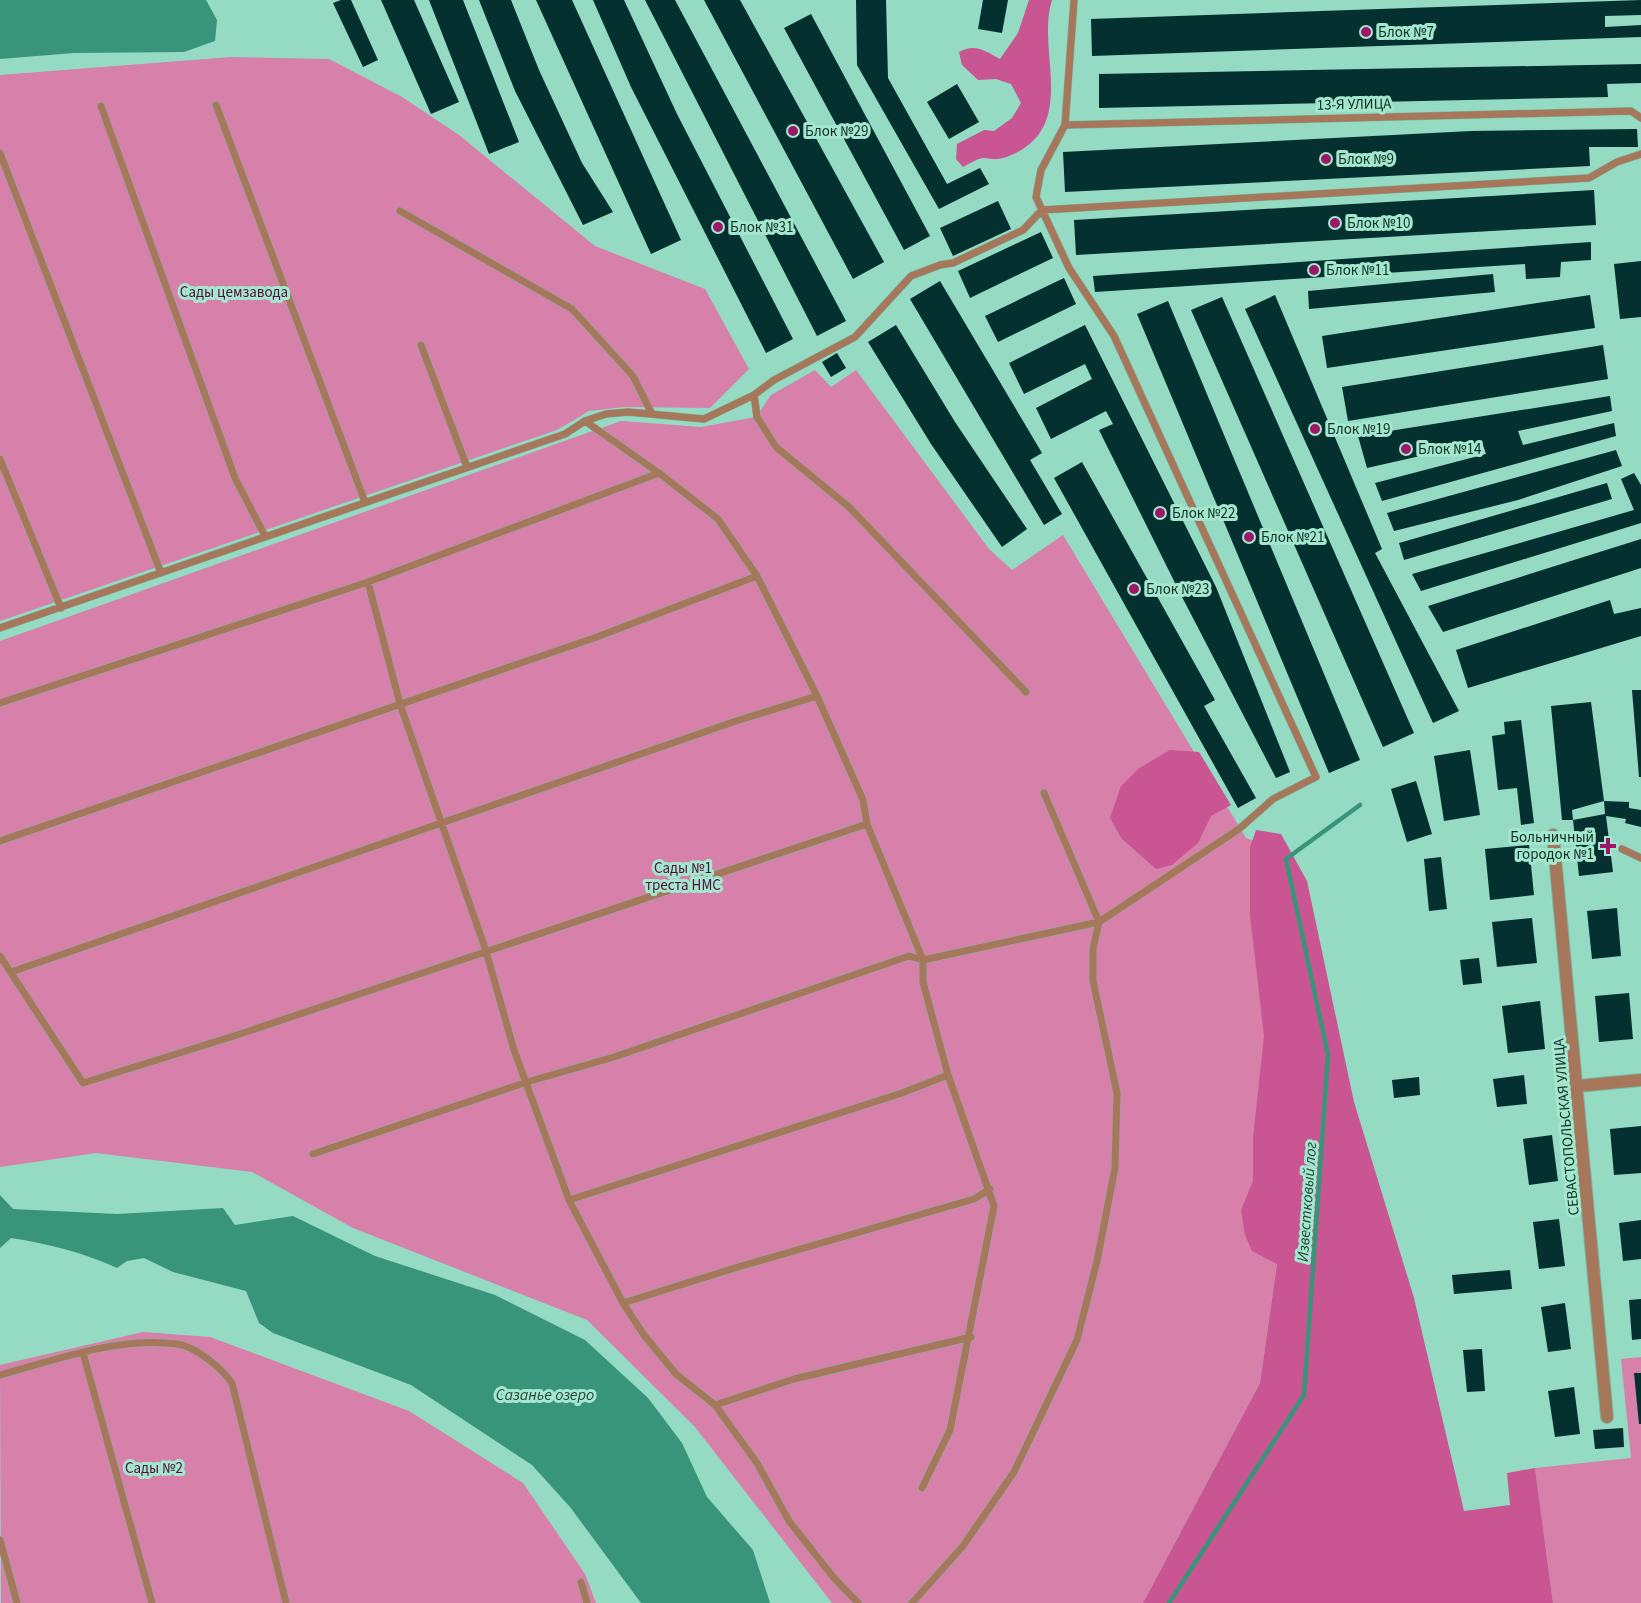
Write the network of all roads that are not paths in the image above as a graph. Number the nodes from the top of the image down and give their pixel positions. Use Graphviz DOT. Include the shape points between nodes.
graph roads {
  1 [pos="1074,0"];
  2 [pos="216,105"];
  3 [pos="101,106"];
  4 [pos="1641,118"];
  5 [pos="1065,124"];
  6 [pos="0,153"];
  7 [pos="1641,154"];
  8 [pos="1042,210"];
  9 [pos="400,211"];
  10 [pos="421,345"];
  11 [pos="754,395"];
  12 [pos="652,414"];
  13 [pos="585,420"];
  14 [pos="0,459"];
  15 [pos="467,467"];
  16 [pos="660,473"];
  17 [pos="365,502"];
  18 [pos="265,536"];
  19 [pos="161,573"];
  20 [pos="758,576"];
  21 [pos="368,582"];
  22 [pos="61,608"];
  23 [pos="0,628"];
  24 [pos="1026,692"];
  25 [pos="817,696"];
  26 [pos="0,703"];
  27 [pos="400,704"];
  28 [pos="1044,793"];
  29 [pos="442,823"];
  30 [pos="867,824"];
  31 [pos="1553,835"];
  32 [pos="0,841"];
  33 [pos="1622,849"];
  34 [pos="1641,858"];
  35 [pos="1099,922"];
  36 [pos="486,951"];
  37 [pos="0,956"];
  38 [pos="923,960"];
  39 [pos="11,972"];
  40 [pos="948,1075"];
  41 [pos="1641,1080"];
  42 [pos="527,1082"];
  43 [pos="1578,1086"];
  44 [pos="313,1154"];
  45 [pos="990,1189"];
  46 [pos="569,1200"];
  47 [pos="622,1303"];
  48 [pos="970,1337"];
  49 [pos="83,1353"];
  50 [pos="0,1375"];
  51 [pos="715,1405"];
  52 [pos="1607,1417"];
  53 [pos="922,1488"];
  54 [pos="0,1540"];
  55 [pos="581,1582"];
  56 [pos="16,1603"];
  57 [pos="152,1603"];
  58 [pos="286,1603"];
  59 [pos="587,1603"];
  60 [pos="858,1603"];
  61 [pos="912,1603"];
  1 -- 5 [label="lane"];
  2 -- 17 [label="lane"];
  3 -- 18 [label="lane" via="235,478"];
  4 -- 5 [label="lane, 13-Я УЛИЦА" via="1631,111 1615,111"];
  5 -- 8 [label="lane" via="1041,170 1036,197"];
  6 -- 19 [label="lane"];
  7 -- 8 [label="lane" via="1589,178"];
  8 -- 11 [label="lane" via="1023,230 953,263 911,276 855,337 774,380"];
  8 -- 35 [label="lane" via="1070,268 1114,336 1316,777 1273,799 1239,829"];
  9 -- 12 [label="lane" via="572,309 633,376"];
  10 -- 15 [label="lane"];
  11 -- 12 [label="lane" via="704,419"];
  11 -- 24 [label="lane" via="757,417 776,447 849,507"];
  12 -- 13 [label="lane" via="616,413"];
  13 -- 15 [label="lane" via="565,434"];
  13 -- 16 [label="lane"];
  14 -- 22 [label="lane"];
  15 -- 17 [label="lane"];
  16 -- 20 [label="lane" via="718,519"];
  16 -- 21 [label="lane"];
  17 -- 18 [label="lane"];
  18 -- 19 [label="lane"];
  19 -- 22 [label="lane"];
  20 -- 25 [label="lane"];
  20 -- 27 [label="lane" via="594,638"];
  21 -- 26 [label="lane"];
  21 -- 27 [label="lane"];
  22 -- 23 [label="lane"];
  25 -- 29 [label="lane"];
  25 -- 30 [label="lane" via="863,800"];
  27 -- 29 [label="lane"];
  27 -- 32 [label="lane"];
  28 -- 35 [label="lane"];
  29 -- 36 [label="lane"];
  29 -- 39 [label="lane"];
  30 -- 36 [label="lane"];
  30 -- 38 [label="lane"];
  31 -- 43 [label="street, СЕВАСТОПОЛЬСКАЯ УЛИЦА"];
  33 -- 34 [label="lane"];
  35 -- 38 [label="lane"];
  35 -- 61 [label="lane" via="1093,949 1093,981 1117,1093 1115,1168 1077,1340 1014,1472 963,1546"];
  36 -- 39 [label="lane" via="83,1083"];
  36 -- 42 [label="lane"];
  37 -- 39 [label="lane"];
  38 -- 40 [label="lane" via="923,982"];
  38 -- 42 [label="lane" via="909,956 614,1057"];
  40 -- 45 [label="lane"];
  40 -- 46 [label="lane"];
  41 -- 43 [label="street"];
  42 -- 44 [label="lane"];
  42 -- 46 [label="lane"];
  43 -- 52 [label="street, СЕВАСТОПОЛЬСКАЯ УЛИЦА"];
  45 -- 47 [label="lane" via="974,1199"];
  45 -- 48 [label="lane" via="994,1206"];
  46 -- 47 [label="lane"];
  47 -- 51 [label="lane" via="676,1374"];
  48 -- 51 [label="lane" via="794,1379"];
  48 -- 53 [label="lane" via="950,1430"];
  49 -- 50 [label="lane"];
  49 -- 57 [label="lane"];
  49 -- 58 [label="lane" via="135,1344 179,1344 219,1366 232,1383"];
  51 -- 60 [label="lane" via="757,1463 789,1521"];
  54 -- 56 [label="lane"];
  55 -- 59 [label="lane"];
}
